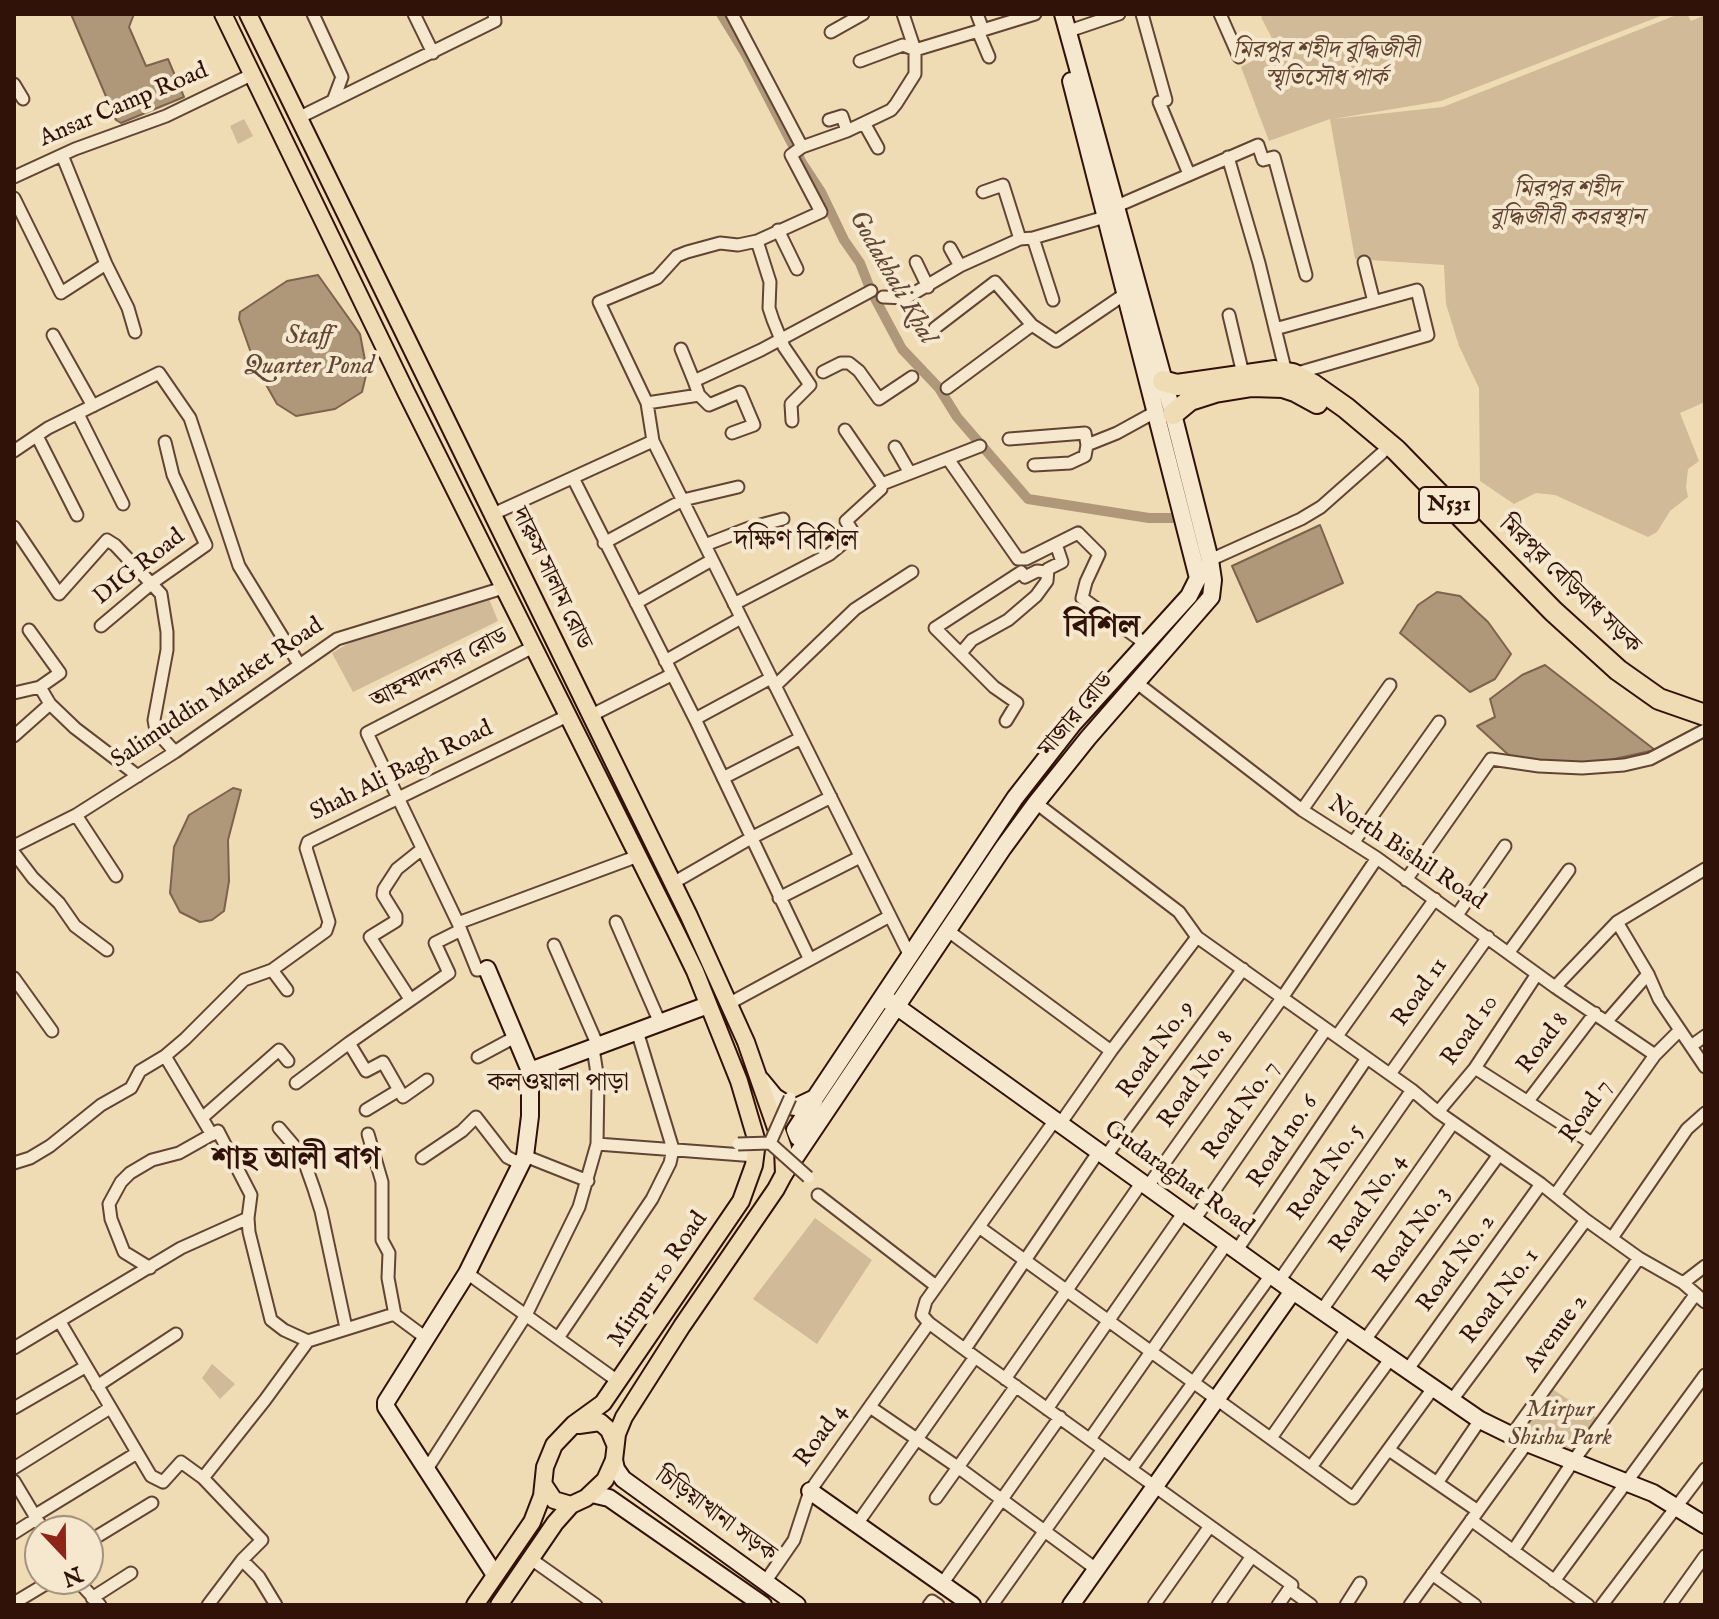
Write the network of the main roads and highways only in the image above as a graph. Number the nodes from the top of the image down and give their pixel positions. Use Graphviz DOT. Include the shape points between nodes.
graph roads {
  1 [pos="223,14"];
  2 [pos="248,14"];
  3 [pos="1052,14"];
  4 [pos="1063,14"];
  5 [pos="1108,211"];
  6 [pos="1157,383"];
  7 [pos="1309,390"];
  8 [pos="1187,392"];
  9 [pos="1163,415"];
  10 [pos="1206,579"];
  11 [pos="1189,596"];
  12 [pos="1205,607"];
  13 [pos="1121,671"];
  14 [pos="1137,683"];
  15 [pos="1656,705"];
  16 [pos="588,711"];
  17 [pos="1705,715"];
  18 [pos="569,721"];
  19 [pos="1072,725"];
  20 [pos="1705,729"];
  21 [pos="1088,738"];
  22 [pos="487,969"];
  23 [pos="889,1001"];
  24 [pos="708,1005"];
  25 [pos="530,1071"];
  26 [pos="758,1075"];
  27 [pos="815,1098"];
  28 [pos="807,1138"];
  29 [pos="756,1156"];
  30 [pos="784,1174"];
  31 [pos="1281,1282"];
  32 [pos="566,1431"];
  33 [pos="615,1446"];
  34 [pos="544,1485"];
  35 [pos="810,1491"];
  36 [pos="592,1494"];
  37 [pos="571,1505"];
  38 [pos="1705,1525"];
  39 [pos="495,1575"];
  40 [pos="475,1605"];
  41 [pos="499,1605"];
  42 [pos="763,1605"];
  43 [pos="797,1605"];
  44 [pos="972,1605"];
  45 [pos="1071,1605"];
  1 -- 18 [label="main road, দারুস সালাম রোড"];
  2 -- 16 [label="main road, দারুস সালাম রোড"];
  3 -- 5 [label="main road, মাজার রোড"];
  4 -- 5 [label="main road, মাজার রোড"];
  5 -- 6 [label="main road, মাজার রোড"];
  5 -- 6 [label="main road, মাজার রোড" via="1125,294"];
  6 -- 8 [label="highway, মিরপুর বেড়িবাধ সড়ক / N531"];
  6 -- 9 [label="main road, মাজার রোড"];
  7 -- 8 [label="highway, মিরপুর বেড়িবাধ সড়ক / N531" via="1268,385"];
  7 -- 8 [label="highway, মিরপুর বেড়িবাধ সড়ক / N531" via="1289,374 1275,371 1243,374"];
  7 -- 15 [label="highway, মিরপুর বেড়িবাধ সড়ক / N531" via="1382,448 1577,650 1628,694"];
  8 -- 9 [label="highway, মিরপুর বেড়িবাধ সড়ক / N531"];
  9 -- 10 [label="main road, মাজার রোড"];
  9 -- 10 [label="main road, মাজার রোড" via="1210,560"];
  10 -- 11 [label="main road, মাজার রোড"];
  10 -- 12 [label="main road, মাজার রোড" via="1211,597"];
  11 -- 12 [label="main road"];
  11 -- 13 [label="main road, মাজার রোড"];
  12 -- 14 [label="main road, মাজার রোড"];
  13 -- 14 [label="main road"];
  13 -- 19 [label="main road, মাজার রোড"];
  14 -- 21 [label="main road, মাজার রোড"];
  15 -- 17 [label="highway, মিরপুর বেড়িবাধ সড়ক / N531"];
  15 -- 20 [label="highway, মিরপুর বেড়িবাধ সড়ক / N531"];
  16 -- 18 [label="main road"];
  16 -- 26 [label="main road, দারুস সালাম রোড" via="730,1003"];
  18 -- 24 [label="main road, দারুস সালাম রোড"];
  19 -- 21 [label="main road"];
  19 -- 23 [label="main road, মাজার রোড" via="1015,798 910,956"];
  21 -- 23 [label="main road, মাজার রোড"];
  22 -- 25 [label="main road"];
  23 -- 27 [label="main road, মাজার রোড"];
  23 -- 28 [label="main road, মাজার রোড"];
  23 -- 31 [label="main road, Gudaraghat Road"];
  24 -- 25 [label="main road"];
  24 -- 29 [label="main road, দারুস সালাম রোড" via="755,1130"];
  25 -- 39 [label="main road" via="523,1160 467,1273 386,1402"];
  26 -- 27 [label="main road" via="789,1106"];
  26 -- 30 [label="main road, দারুস সালাম রোড" via="783,1148"];
  27 -- 28 [label="main road, মাজার রোড" via="795,1130 798,1137"];
  28 -- 30 [label="main road, মাজার রোড"];
  29 -- 32 [label="main road, Mirpur 10 Road" via="741,1201 619,1382 603,1403"];
  30 -- 33 [label="main road, Mirpur 10 Road" via="624,1417"];
  31 -- 38 [label="main road, Gudaraghat Road" via="1480,1420 1628,1482"];
  31 -- 45 [label="main road" via="1218,1399"];
  32 -- 33 [label="main road" via="600,1422"];
  32 -- 34 [label="main road" via="549,1455"];
  33 -- 36 [label="main road" via="605,1480"];
  33 -- 43 [label="main road, চিড়িয়াখানা সড়ক" via="623,1479"];
  34 -- 37 [label="main road" via="554,1500"];
  34 -- 39 [label="main road" via="532,1522"];
  35 -- 44 [label="main road"];
  36 -- 37 [label="main road"];
  36 -- 42 [label="main road, চিড়িয়াখানা সড়ক" via="609,1498"];
  37 -- 41 [label="main road"];
  39 -- 40 [label="main road"];
}
